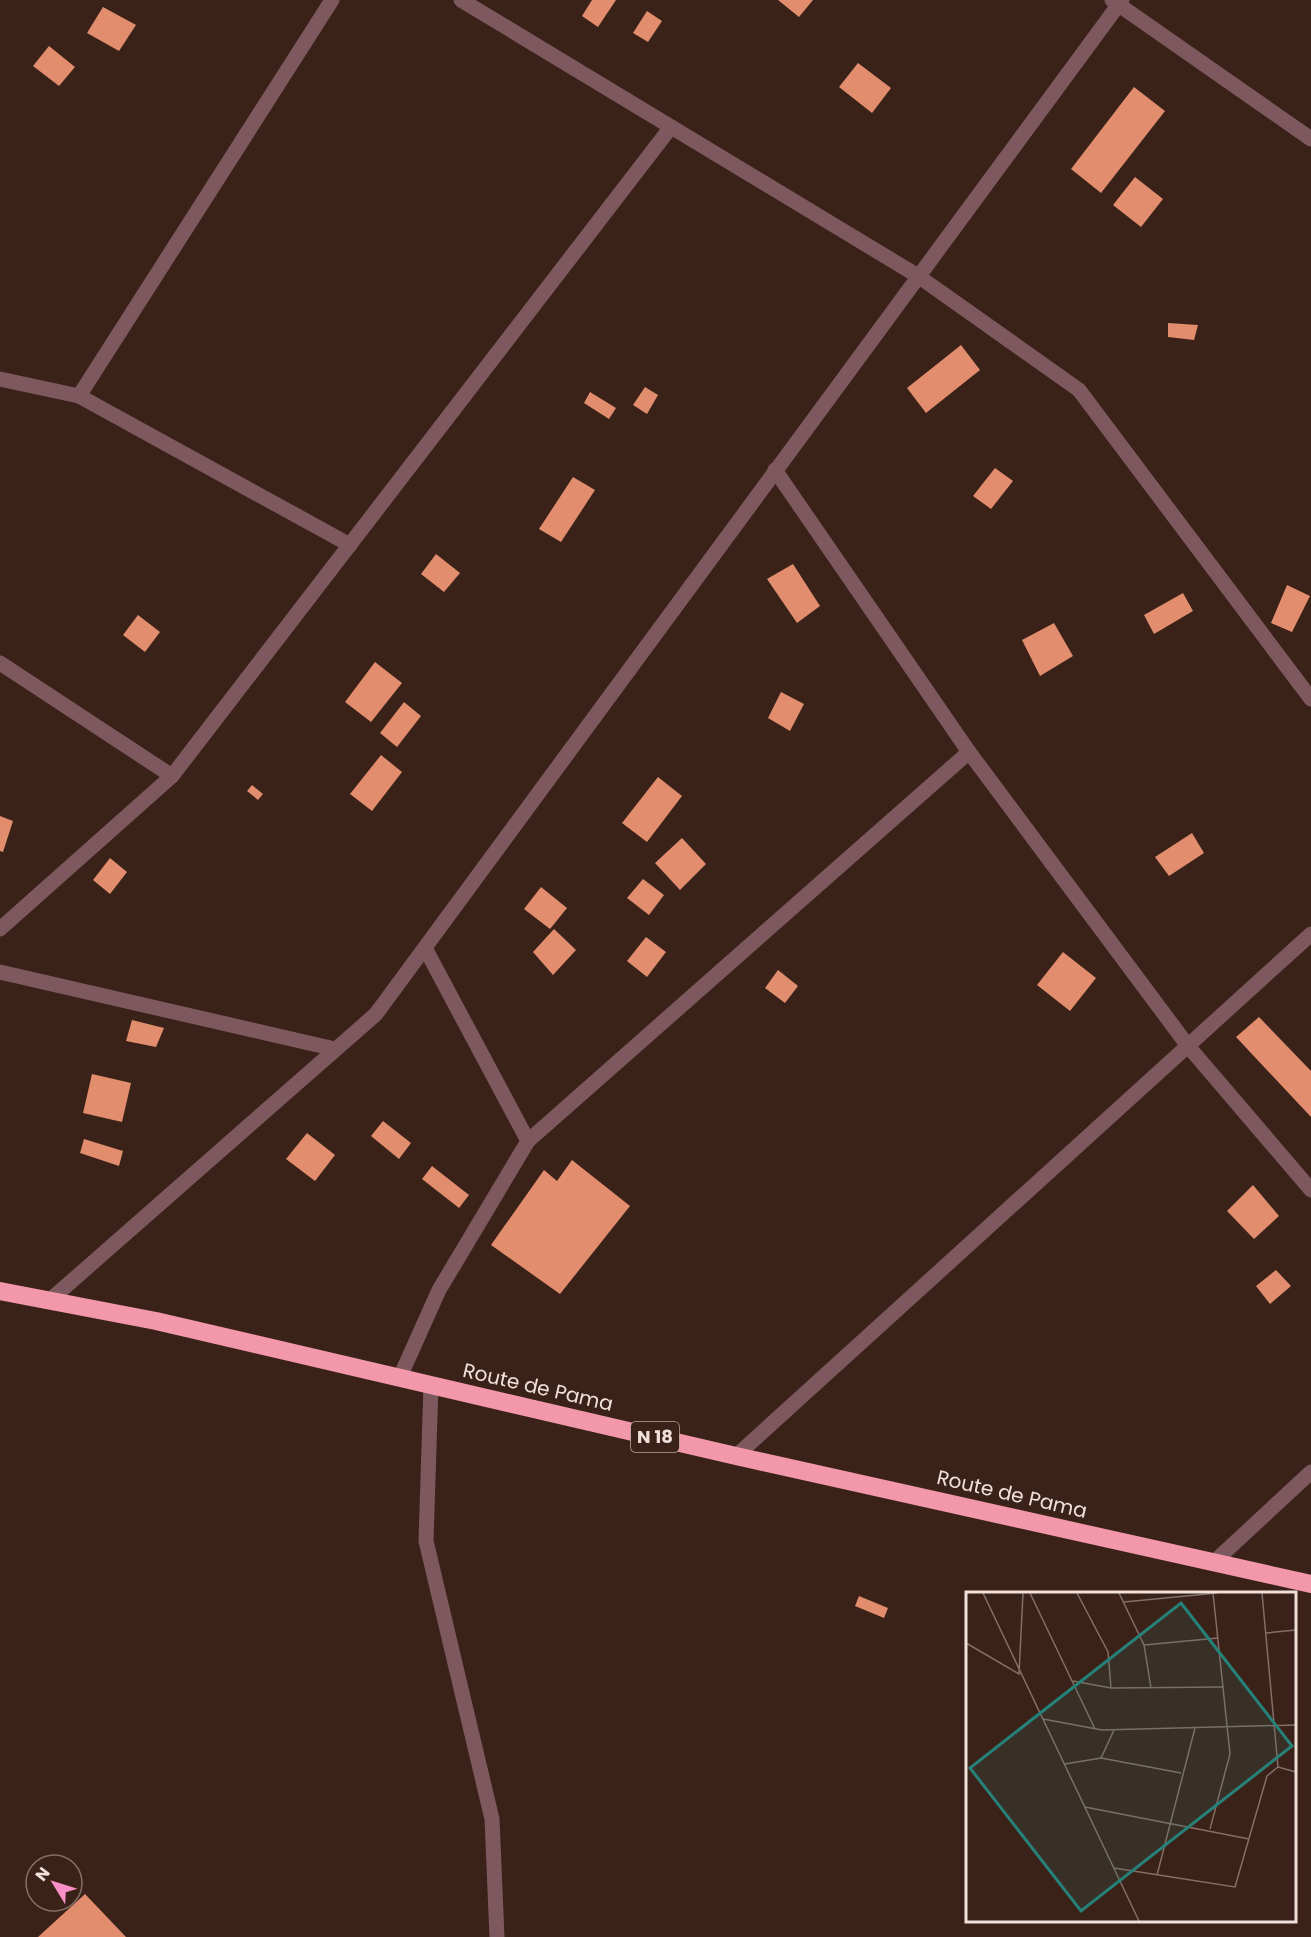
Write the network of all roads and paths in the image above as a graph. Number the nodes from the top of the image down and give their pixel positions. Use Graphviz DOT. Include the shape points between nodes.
graph roads {
  1 [pos="332,0"];
  2 [pos="461,0"];
  3 [pos="1117,2"];
  4 [pos="671,127"];
  5 [pos="1311,139"];
  6 [pos="918,276"];
  7 [pos="0,379"];
  8 [pos="79,396"];
  9 [pos="775,470"];
  10 [pos="350,545"];
  11 [pos="0,663"];
  12 [pos="1311,699"];
  13 [pos="969,752"];
  14 [pos="172,776"];
  15 [pos="0,929"];
  16 [pos="1311,934"];
  17 [pos="425,948"];
  18 [pos="0,972"];
  19 [pos="1188,1046"];
  20 [pos="335,1049"];
  21 [pos="528,1141"];
  22 [pos="1311,1190"];
  23 [pos="0,1291"];
  24 [pos="49,1301"];
  25 [pos="400,1377"];
  26 [pos="431,1385"];
  27 [pos="736,1456"];
  28 [pos="1311,1472"];
  29 [pos="1214,1562"];
  30 [pos="1311,1584"];
  31 [pos="497,1937"];
  1 -- 8 [label="street"];
  2 -- 4 [label="street"];
  3 -- 5 [label="street"];
  3 -- 6 [label="street"];
  4 -- 6 [label="street"];
  4 -- 10 [label="street"];
  6 -- 9 [label="street"];
  6 -- 12 [label="street" via="1079,390"];
  7 -- 8 [label="street"];
  8 -- 10 [label="street"];
  9 -- 13 [label="street"];
  9 -- 17 [label="street"];
  10 -- 14 [label="street"];
  11 -- 14 [label="street"];
  13 -- 19 [label="street"];
  13 -- 21 [label="street"];
  14 -- 15 [label="street"];
  16 -- 19 [label="street"];
  17 -- 20 [label="street" via="376,1014"];
  17 -- 21 [label="street"];
  18 -- 20 [label="street"];
  19 -- 22 [label="street"];
  19 -- 27 [label="street"];
  20 -- 24 [label="street"];
  21 -- 25 [label="street" via="438,1290"];
  23 -- 24 [label="highway, Route de Pama / N 18"];
  24 -- 25 [label="highway, Route de Pama / N 18" via="156,1321"];
  25 -- 26 [label="highway, Route de Pama / N 18"];
  26 -- 27 [label="highway, Route de Pama / N 18"];
  26 -- 31 [label="street" via="426,1541 492,1819"];
  27 -- 29 [label="highway, Route de Pama / N 18"];
  28 -- 29 [label="street"];
  29 -- 30 [label="highway, Route de Pama / N 18"];
}
